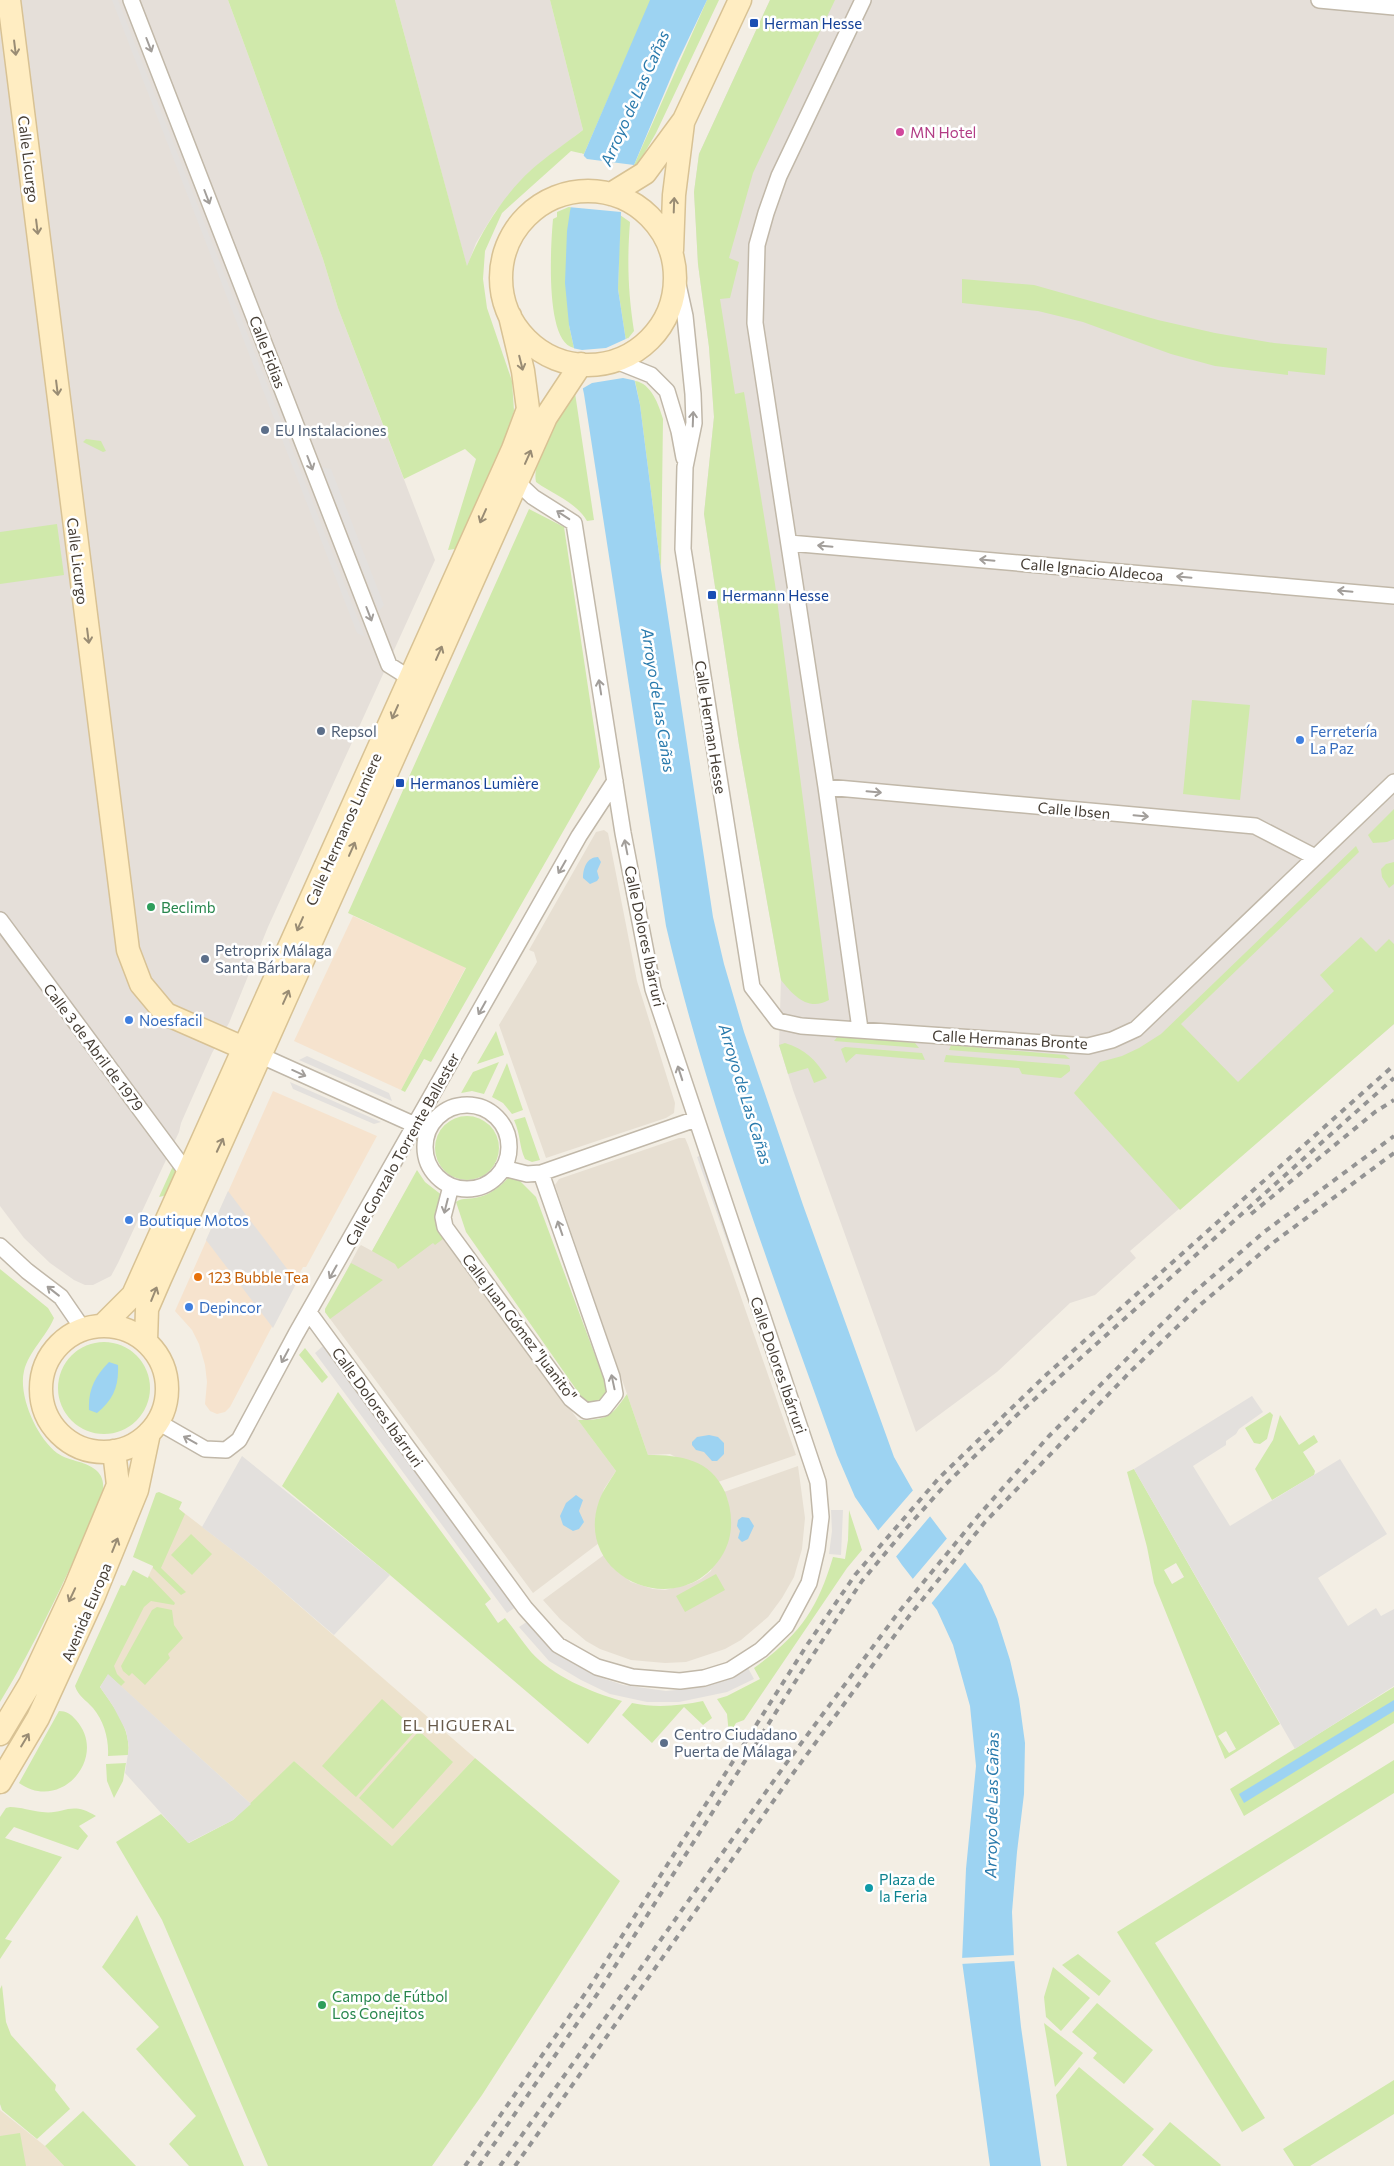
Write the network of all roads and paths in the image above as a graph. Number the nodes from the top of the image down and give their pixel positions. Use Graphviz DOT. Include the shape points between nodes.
graph roads {
  1 [pos="9,0"];
  2 [pos="131,0"];
  3 [pos="740,0"];
  4 [pos="863,0"];
  5 [pos="1319,0"];
  6 [pos="1394,7"];
  7 [pos="684,120"];
  8 [pos="621,192"];
  9 [pos="673,260"];
  10 [pos="510,316"];
  11 [pos="629,361"];
  12 [pos="575,368"];
  13 [pos="685,467"];
  14 [pos="517,482"];
  15 [pos="789,543"];
  16 [pos="1394,596"];
  17 [pos="417,683"];
  18 [pos="615,780"];
  19 [pos="1394,782"];
  20 [pos="826,787"];
  21 [pos="1315,857"];
  22 [pos="0,920"];
  23 [pos="752,987"];
  24 [pos="860,1029"];
  25 [pos="253,1052"];
  26 [pos="696,1119"];
  27 [pos="422,1127"];
  28 [pos="504,1168"];
  29 [pos="541,1173"];
  30 [pos="188,1174"];
  31 [pos="451,1186"];
  32 [pos="0,1246"];
  33 [pos="310,1314"];
  34 [pos="93,1328"];
  35 [pos="146,1341"];
  36 [pos="153,1427"];
  37 [pos="114,1451"];
  38 [pos="0,1734"];
  39 [pos="0,1782"];
  1 -- 25 [label="main road, Calle Licurgo, one-way" via="128,950 141,984 166,1014"];
  2 -- 17 [label="street, Calle Fidias, one-way" via="389,665"];
  3 -- 7 [label="main road, Calle Herman Hesse"];
  4 -- 15 [label="street" via="779,176 757,245 755,323"];
  5 -- 6 [label="street"];
  7 -- 8 [label="main road, Calle Herman Hesse" via="645,173"];
  9 -- 7 [label="main road, Calle Herman Hesse, one-way" via="674,195"];
  8 -- 9 [label="main road" via="651,216 664,232"];
  8 -- 10 [label="main road" via="568,192 530,211 513,234 501,276"];
  9 -- 11 [label="main road" via="675,290 669,313 656,335"];
  13 -- 9 [label="street, Calle Herman Hesse, one-way" via="694,423 693,394 685,316"];
  10 -- 12 [label="main road" via="524,337 540,351"];
  10 -- 17 [label="main road, Calle Hermanos Lumiere, one-way" via="528,409"];
  11 -- 12 [label="main road"];
  11 -- 13 [label="street, Calle Herman Hesse" via="651,375 666,390 679,431"];
  14 -- 12 [label="main road, Calle Hermanos Lumiere, one-way" via="546,417"];
  13 -- 23 [label="street, Calle Herman Hesse" via="684,549"];
  17 -- 14 [label="main road, Calle Hermanos Lumiere, one-way"];
  18 -- 14 [label="street, Calle Dolores Ibárruri, one-way" via="574,523"];
  16 -- 15 [label="street, Calle Ignacio Aldecoa, one-way"];
  15 -- 20 [label="street"];
  17 -- 25 [label="main road, Calle Hermanos Lumiere"];
  26 -- 18 [label="street, Calle Dolores Ibárruri, one-way" via="653,989"];
  18 -- 27 [label="street, Calle Gonzalo Torrente Ballester, one-way" via="579,836"];
  19 -- 21 [label="street, Calle Hermanas Bronte"];
  20 -- 21 [label="street, Calle Ibsen, one-way" via="1255,826"];
  20 -- 24 [label="street"];
  21 -- 24 [label="street, Calle Hermanas Bronte" via="1136,1029 1112,1040 1088,1046"];
  22 -- 30 [label="street, Calle 3 de Abril de 1979"];
  23 -- 24 [label="street, Calle Hermanas Bronte" via="778,1021 801,1026"];
  25 -- 27 [label="street, one-way"];
  25 -- 30 [label="main road, Calle Hermanos Lumiere"];
  35 -- 25 [label="main road, Calle Hermanos Lumiere, one-way" via="148,1310"];
  26 -- 29 [label="street"];
  26 -- 33 [label="street, Calle Dolores Ibárruri" via="818,1482 821,1517 808,1583 786,1626 760,1650 730,1670 680,1681 632,1677 597,1667 558,1645 522,1603"];
  27 -- 28 [label="street" via="458,1105 470,1104 490,1111 502,1123 507,1134 509,1151"];
  27 -- 31 [label="street" via="425,1156 430,1168"];
  27 -- 33 [label="street, Calle Gonzalo Torrente Ballester, one-way"];
  28 -- 29 [label="street" via="527,1174"];
  28 -- 31 [label="street" via="486,1185 463,1189"];
  31 -- 29 [label="street, Calle Juan Gómez \"Juanito\", one-way" via="443,1217 445,1227 571,1399 586,1412 604,1408 615,1394 612,1377"];
  30 -- 34 [label="main road, Calle Hermanos Lumiere" via="134,1296"];
  34 -- 32 [label="street, one-way"];
  33 -- 36 [label="street, Calle Gonzalo Torrente Ballester, one-way" via="239,1440 226,1450 205,1449"];
  34 -- 35 [label="main road" via="126,1330"];
  34 -- 37 [label="main road" via="63,1340 49,1358 41,1380 42,1402 51,1424 66,1440 98,1452"];
  35 -- 36 [label="main road" via="164,1368 167,1386 165,1405"];
  36 -- 37 [label="main road" via="133,1445"];
  39 -- 36 [label="main road, Avenida Europa, one-way" via="38,1718 93,1598 137,1490"];
  37 -- 38 [label="main road, Avenida Europa, one-way" via="118,1485 30,1684"];
}
